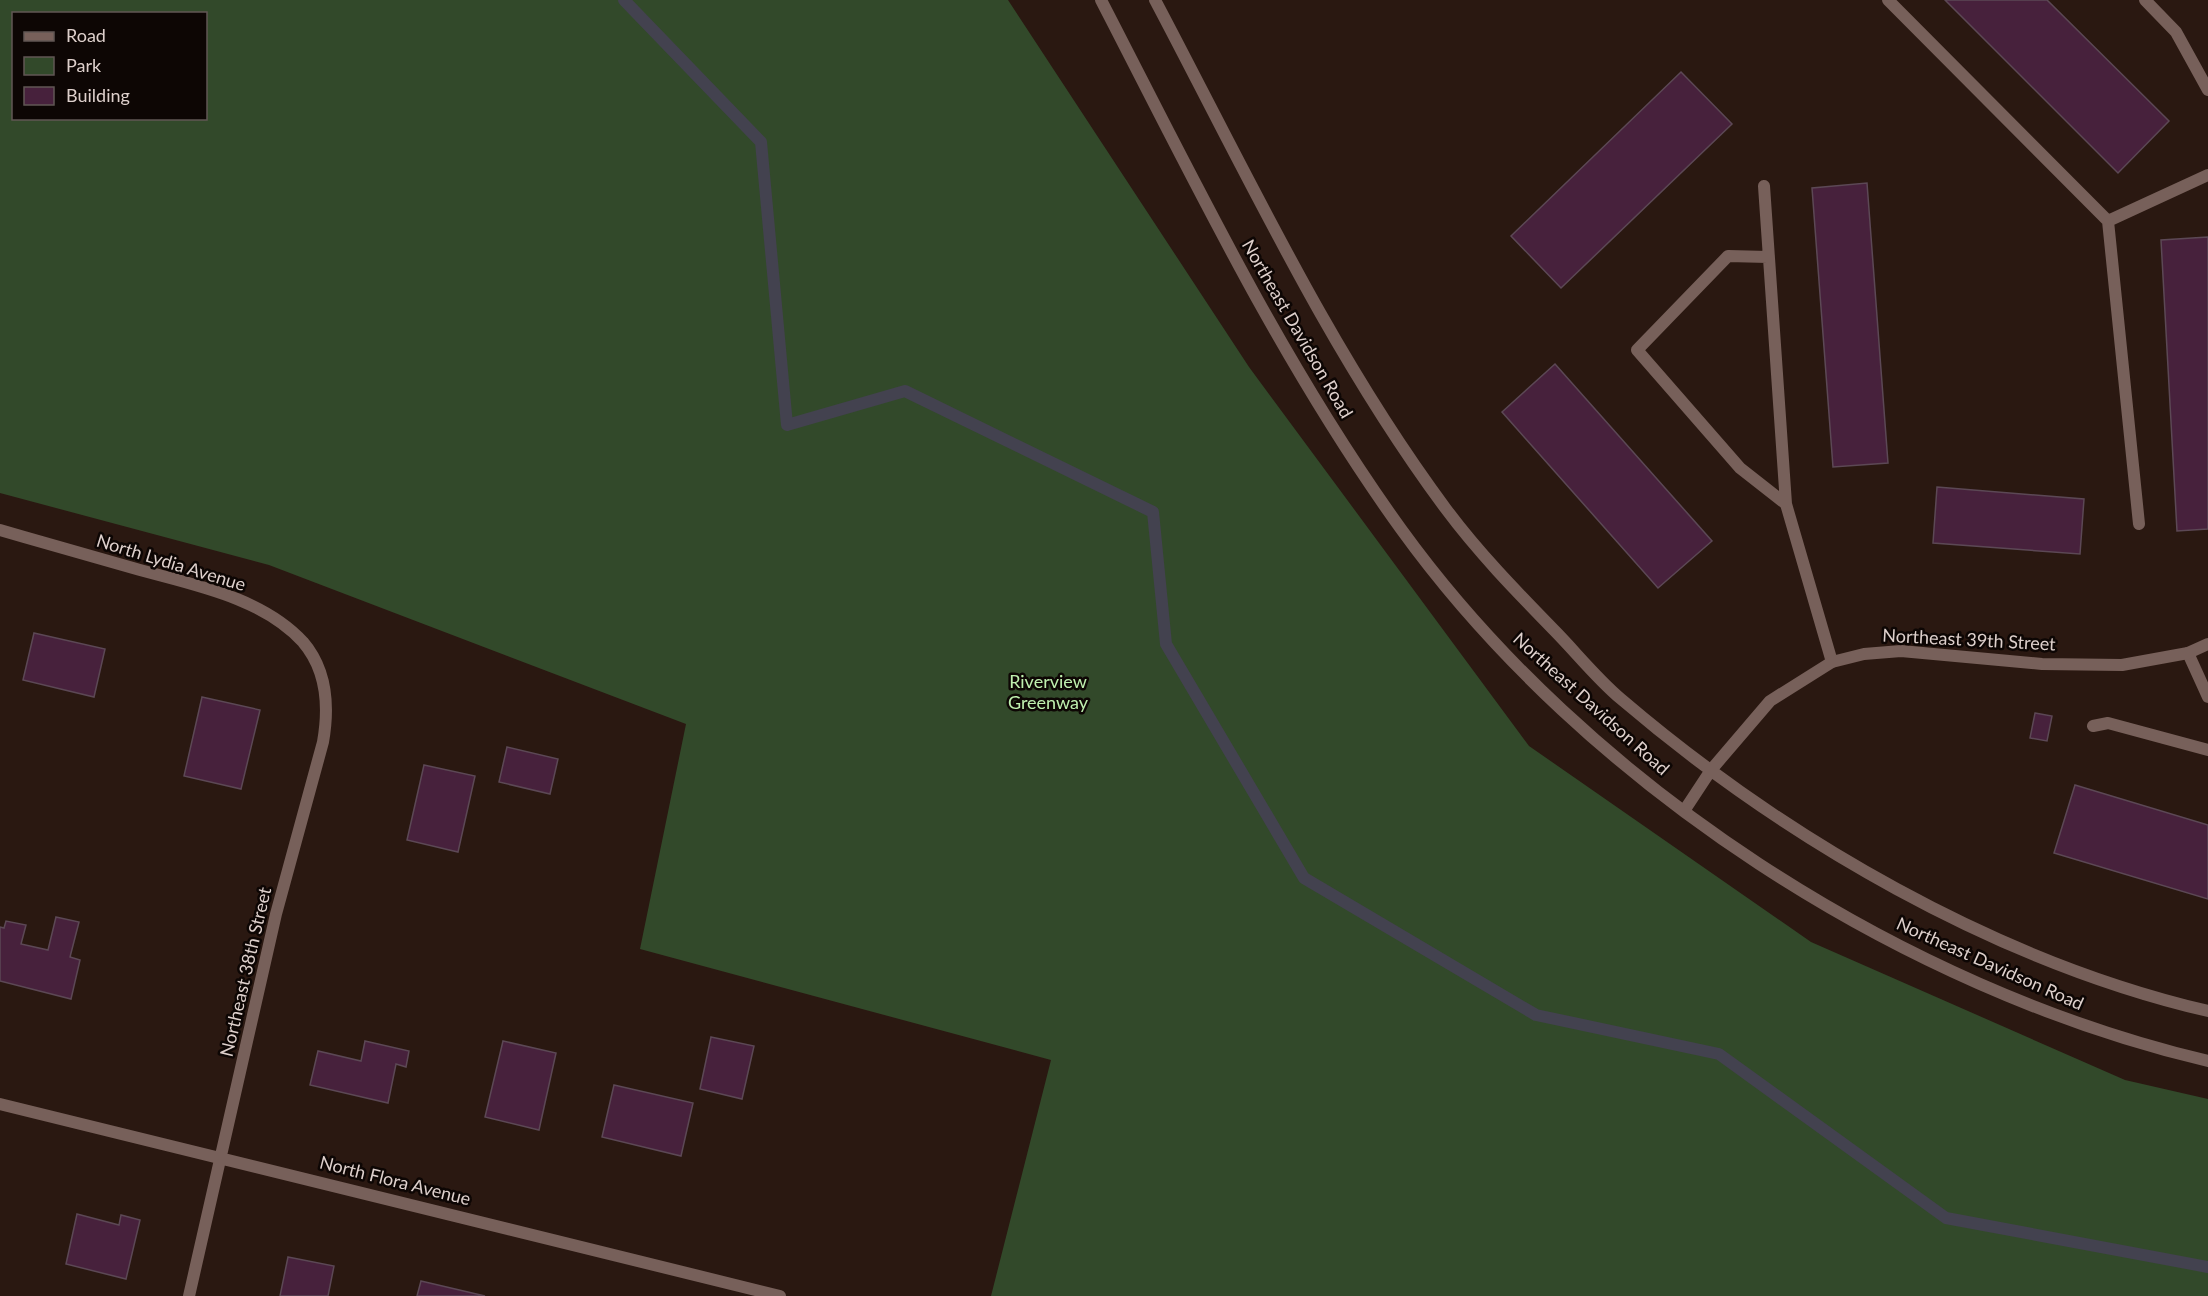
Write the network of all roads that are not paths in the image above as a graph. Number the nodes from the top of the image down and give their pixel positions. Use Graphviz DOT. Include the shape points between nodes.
graph roads {
  1 [pos="1101,0"];
  2 [pos="1155,0"];
  3 [pos="1888,0"];
  4 [pos="2145,0"];
  5 [pos="2208,90"];
  6 [pos="2208,175"];
  7 [pos="1764,186"];
  8 [pos="2108,221"];
  9 [pos="1768,257"];
  10 [pos="1786,504"];
  11 [pos="2139,524"];
  12 [pos="0,530"];
  13 [pos="2208,644"];
  14 [pos="2188,653"];
  15 [pos="314,659"];
  16 [pos="1832,662"];
  17 [pos="2208,697"];
  18 [pos="2093,726"];
  19 [pos="2208,750"];
  20 [pos="1711,770"];
  21 [pos="1684,811"];
  22 [pos="2208,1011"];
  23 [pos="2208,1061"];
  24 [pos="0,1104"];
  25 [pos="222,1157"];
  26 [pos="189,1296"];
  27 [pos="780,1296"];
  1 -- 21 [label="street, Northeast Davidson Road" via="1286,351 1403,532 1465,610 1530,678"];
  2 -- 20 [label="street, Northeast Davidson Road" via="1332,330 1445,507 1492,566 1618,697"];
  3 -- 8 [label="street"];
  4 -- 5 [label="street" via="2176,32"];
  6 -- 8 [label="street"];
  7 -- 9 [label="street"];
  8 -- 11 [label="street"];
  9 -- 10 [label="street"];
  9 -- 10 [label="street" via="1728,256 1637,350 1740,468"];
  10 -- 16 [label="street"];
  12 -- 15 [label="street, North Lydia Avenue" via="219,592 286,626"];
  13 -- 14 [label="street, Northeast 39th Street"];
  14 -- 16 [label="street, Northeast 39th Street" via="2122,665 2042,664 1901,651"];
  14 -- 17 [label="street"];
  15 -- 25 [label="street, Northeast 38th Street" via="326,691 328,717 276,914"];
  16 -- 20 [label="street, Northeast 39th Street" via="1770,701"];
  18 -- 19 [label="street" via="2108,723"];
  20 -- 21 [label="street, Northeast 39th Street"];
  20 -- 22 [label="street, Northeast Davidson Road" via="1795,831 2008,944 2097,977"];
  21 -- 23 [label="street, Northeast Davidson Road" via="1768,872 1879,935 2001,993 2084,1025"];
  24 -- 25 [label="street, North Flora Avenue"];
  25 -- 26 [label="street, Northeast 38th Street"];
  25 -- 27 [label="street, North Flora Avenue"];
}
